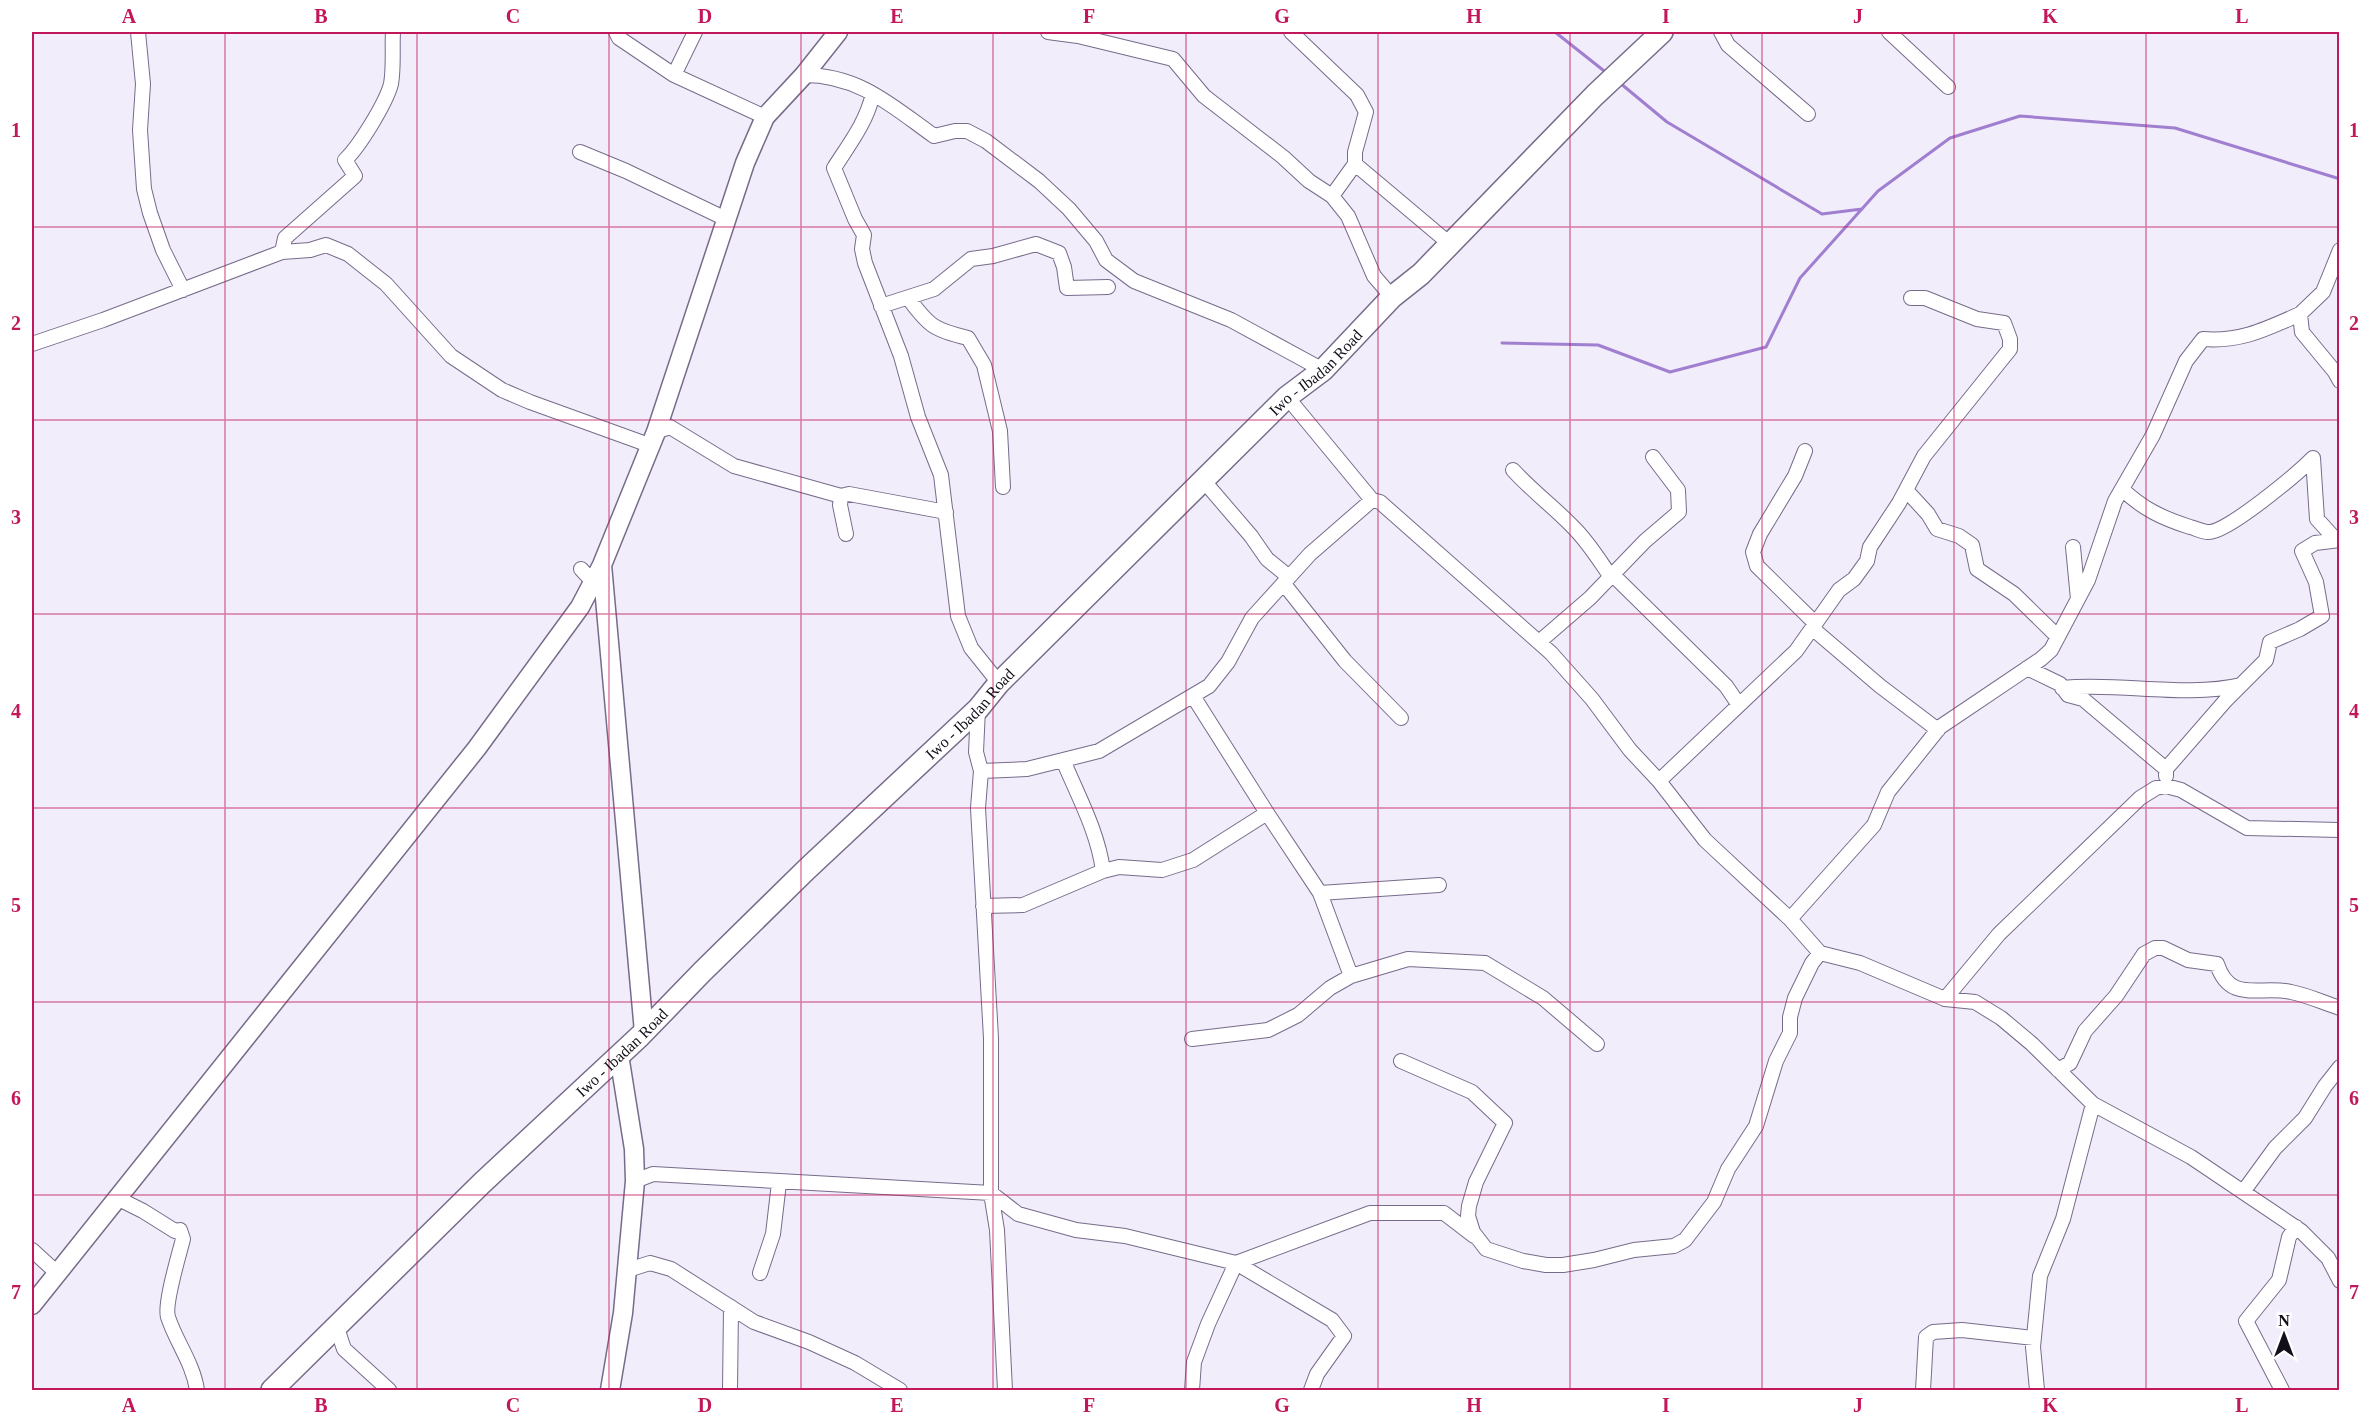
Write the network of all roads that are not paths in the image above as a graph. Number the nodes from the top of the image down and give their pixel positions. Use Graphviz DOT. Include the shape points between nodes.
graph roads {
  1 [pos="138,32"];
  2 [pos="393,32"];
  3 [pos="616,32"];
  4 [pos="694,32"];
  5 [pos="837,32"];
  6 [pos="1048,32"];
  7 [pos="1291,32"];
  8 [pos="1664,32"];
  9 [pos="1721,32"];
  10 [pos="1889,32"];
  11 [pos="674,75"];
  12 [pos="804,75"];
  13 [pos="1948,87"];
  14 [pos="873,94"];
  15 [pos="1808,114"];
  16 [pos="765,117"];
  17 [pos="580,152"];
  18 [pos="1355,164"];
  19 [pos="1332,196"];
  20 [pos="726,219"];
  21 [pos="1450,244"];
  22 [pos="2340,250"];
  23 [pos="282,252"];
  24 [pos="1108,286"];
  25 [pos="183,290"];
  26 [pos="1392,297"];
  27 [pos="1911,298"];
  28 [pos="909,299"];
  29 [pos="881,306"];
  30 [pos="2300,314"];
  31 [pos="32,344"];
  32 [pos="1323,370"];
  33 [pos="2340,381"];
  34 [pos="1287,397"];
  35 [pos="652,438"];
  36 [pos="1805,451"];
  37 [pos="1653,457"];
  38 [pos="1513,470"];
  39 [pos="1203,480"];
  40 [pos="1003,487"];
  41 [pos="2122,489"];
  42 [pos="1906,490"];
  43 [pos="841,496"];
  44 [pos="1372,500"];
  45 [pos="946,512"];
  46 [pos="846,534"];
  47 [pos="2338,540"];
  48 [pos="2073,547"];
  49 [pos="602,565"];
  50 [pos="1612,576"];
  51 [pos="1286,580"];
  52 [pos="2078,599"];
  53 [pos="1813,625"];
  54 [pos="2058,637"];
  55 [pos="1539,642"];
  56 [pos="2027,668"];
  57 [pos="999,683"];
  58 [pos="2241,685"];
  59 [pos="2062,688"];
  60 [pos="1193,696"];
  61 [pos="1739,705"];
  62 [pos="978,709"];
  63 [pos="1401,718"];
  64 [pos="1938,730"];
  65 [pos="1063,760"];
  66 [pos="2166,769"];
  67 [pos="981,771"];
  68 [pos="1659,781"];
  69 [pos="2166,786"];
  70 [pos="1267,813"];
  71 [pos="2340,830"];
  72 [pos="1103,871"];
  73 [pos="1439,885"];
  74 [pos="1320,893"];
  75 [pos="983,906"];
  76 [pos="1790,919"];
  77 [pos="1820,953"];
  78 [pos="1351,976"];
  79 [pos="1945,999"];
  80 [pos="2340,1008"];
  81 [pos="644,1032"];
  82 [pos="1192,1040"];
  83 [pos="1597,1044"];
  84 [pos="619,1055"];
  85 [pos="1401,1061"];
  86 [pos="2340,1067"];
  87 [pos="2058,1070"];
  88 [pos="2093,1104"];
  89 [pos="635,1181"];
  90 [pos="779,1183"];
  91 [pos="2243,1192"];
  92 [pos="991,1193"];
  93 [pos="117,1198"];
  94 [pos="2296,1227"];
  95 [pos="1477,1238"];
  96 [pos="32,1250"];
  97 [pos="1236,1263"];
  98 [pos="628,1270"];
  99 [pos="57,1273"];
  100 [pos="760,1274"];
  101 [pos="2340,1281"];
  102 [pos="32,1305"];
  103 [pos="731,1307"];
  104 [pos="336,1325"];
  105 [pos="2034,1338"];
  106 [pos="197,1390"];
  107 [pos="272,1390"];
  108 [pos="389,1390"];
  109 [pos="610,1390"];
  110 [pos="730,1390"];
  111 [pos="900,1390"];
  112 [pos="1005,1390"];
  113 [pos="1192,1390"];
  114 [pos="1311,1390"];
  115 [pos="1923,1390"];
  116 [pos="2037,1390"];
  117 [pos="2282,1390"];
  1 -- 25 [label="street" via="143,84 140,130 144,189 163,249"];
  2 -- 23 [label="street" via="391,83 356,149 345,160 355,176 285,238"];
  3 -- 11 [label="street" via="619,38"];
  4 -- 11 [label="street"];
  5 -- 12 [label="street"];
  6 -- 19 [label="street" via="1173,59 1203,96"];
  7 -- 18 [label="street" via="1363,105 1366,112"];
  8 -- 21 [label="main road, Iwo - Ibadan Road" via="1595,95"];
  9 -- 15 [label="street" via="1728,45"];
  10 -- 13 [label="street"];
  11 -- 16 [label="street"];
  12 -- 14 [label="street" via="825,75"];
  12 -- 16 [label="street"];
  14 -- 29 [label="street" via="856,137 834,168 864,235 865,263"];
  14 -- 32 [label="street" via="934,136 967,131 986,141 1069,209 1096,241 1106,260 1134,281 1231,320"];
  16 -- 20 [label="street"];
  17 -- 20 [label="street"];
  18 -- 19 [label="street"];
  18 -- 21 [label="street"];
  19 -- 26 [label="street" via="1348,216 1374,276"];
  20 -- 35 [label="street"];
  21 -- 26 [label="main road, Iwo - Ibadan Road"];
  22 -- 30 [label="street" via="2323,292"];
  23 -- 25 [label="street"];
  23 -- 35 [label="street" via="326,245 348,255 386,284 451,357 501,390"];
  24 -- 28 [label="street" via="1067,288 1059,253 1036,244 970,259 934,289"];
  25 -- 31 [label="street"];
  26 -- 32 [label="main road, Iwo - Ibadan Road"];
  27 -- 42 [label="street" via="1925,298 1977,319 2004,323 2011,343 2007,354 1924,456"];
  28 -- 29 [label="street"];
  28 -- 40 [label="street" via="926,321 942,332 968,338 984,365 1000,431"];
  29 -- 45 [label="street" via="941,475"];
  30 -- 33 [label="street" via="2302,332"];
  30 -- 41 [label="street" via="2245,337 2203,339 2186,361 2153,435"];
  32 -- 34 [label="main road, Iwo - Ibadan Road"];
  34 -- 39 [label="main road, Iwo - Ibadan Road"];
  34 -- 44 [label="street"];
  35 -- 43 [label="street" via="670,427 734,466"];
  35 -- 49 [label="street"];
  36 -- 53 [label="street" via="1753,552 1757,566"];
  37 -- 50 [label="street" via="1678,490 1679,512"];
  38 -- 50 [label="street" via="1574,528"];
  39 -- 51 [label="street"];
  39 -- 57 [label="main road, Iwo - Ibadan Road"];
  41 -- 47 [label="street" via="2139,505 2158,515 2209,533 2225,527 2313,458 2318,519"];
  41 -- 52 [label="street"];
  42 -- 53 [label="street" via="1870,547 1867,561"];
  42 -- 54 [label="street" via="1937,529 1972,545 1977,569 2014,594"];
  43 -- 45 [label="street" via="849,494"];
  43 -- 46 [label="street"];
  44 -- 51 [label="street"];
  44 -- 55 [label="street" via="1380,502"];
  45 -- 57 [label="street" via="958,616 971,648"];
  47 -- 58 [label="street" via="2315,543 2302,551 2316,582 2322,616 2270,642 2266,660"];
  48 -- 52 [label="street"];
  49 -- 81 [label="street"];
  49 -- 93 [label="street" via="587,575 580,608 477,748"];
  50 -- 55 [label="street"];
  50 -- 61 [label="street" via="1726,686"];
  51 -- 60 [label="street" via="1252,618 1228,662 1209,686"];
  51 -- 63 [label="street" via="1345,661"];
  52 -- 54 [label="street"];
  53 -- 61 [label="street" via="1796,651"];
  53 -- 64 [label="street" via="1880,686"];
  54 -- 56 [label="street" via="2041,659"];
  55 -- 68 [label="street"];
  56 -- 59 [label="street"];
  56 -- 64 [label="street"];
  57 -- 62 [label="main road, Iwo - Ibadan Road"];
  58 -- 59 [label="street" via="2205,690"];
  58 -- 66 [label="street"];
  59 -- 66 [label="street" via="2068,695 2090,704"];
  60 -- 65 [label="street" via="1099,751"];
  60 -- 70 [label="street"];
  61 -- 68 [label="street"];
  62 -- 67 [label="street" via="976,752"];
  62 -- 81 [label="main road, Iwo - Ibadan Road" via="807,869"];
  64 -- 76 [label="street" via="1888,792 1874,825"];
  65 -- 67 [label="street" via="1027,769"];
  65 -- 72 [label="street" via="1090,821"];
  66 -- 69 [label="street"];
  67 -- 75 [label="street" via="978,808"];
  68 -- 76 [label="street" via="1705,840"];
  69 -- 71 [label="street" via="2181,790 2247,828"];
  69 -- 79 [label="street" via="2140,798 1999,934"];
  70 -- 72 [label="street" via="1193,860 1162,870 1119,867"];
  70 -- 74 [label="street"];
  72 -- 75 [label="street" via="1023,905"];
  73 -- 74 [label="street"];
  74 -- 78 [label="street"];
  75 -- 92 [label="street" via="991,1038"];
  76 -- 77 [label="street"];
  77 -- 79 [label="street" via="1860,963"];
  77 -- 95 [label="street" via="1795,998 1790,1033 1776,1061 1756,1126 1728,1169 1714,1202 1685,1240 1664,1248 1546,1265 1486,1248"];
  78 -- 82 [label="street" via="1298,1015 1268,1030"];
  78 -- 83 [label="street" via="1408,959 1485,963 1544,998"];
  79 -- 87 [label="street" via="1975,1002 2001,1018"];
  80 -- 87 [label="street" via="2293,992 2236,989 2222,979 2217,964 2187,960 2155,948 2144,954 2116,996 2085,1031 2070,1063"];
  81 -- 84 [label="main road, Iwo - Ibadan Road"];
  84 -- 89 [label="street" via="634,1149"];
  84 -- 104 [label="main road, Iwo - Ibadan Road"];
  85 -- 95 [label="street" via="1472,1092 1505,1124 1468,1206"];
  86 -- 91 [label="street" via="2305,1118 2275,1148"];
  87 -- 88 [label="street"];
  88 -- 91 [label="street" via="2191,1157"];
  88 -- 105 [label="street" via="2063,1219 2040,1276"];
  89 -- 90 [label="street" via="653,1174"];
  89 -- 98 [label="street"];
  90 -- 92 [label="street"];
  90 -- 100 [label="street" via="773,1234"];
  91 -- 94 [label="street"];
  92 -- 97 [label="street" via="1018,1214"];
  92 -- 112 [label="street" via="997,1230"];
  93 -- 99 [label="street"];
  93 -- 106 [label="street" via="175,1231 180,1230 183,1239 167,1315 188,1357"];
  94 -- 101 [label="street" via="2328,1258"];
  94 -- 117 [label="street" via="2289,1237 2279,1280 2246,1321"];
  95 -- 97 [label="street" via="1444,1213 1370,1213"];
  96 -- 99 [label="street"];
  97 -- 113 [label="street" via="1194,1362"];
  97 -- 114 [label="street" via="1332,1320 1344,1336 1317,1374"];
  98 -- 103 [label="street" via="650,1263 671,1269"];
  98 -- 109 [label="street"];
  99 -- 102 [label="street"];
  103 -- 110 [label="street"];
  103 -- 111 [label="street" via="754,1322 855,1364"];
  104 -- 107 [label="main road, Iwo - Ibadan Road"];
  104 -- 108 [label="street" via="344,1349"];
  105 -- 115 [label="street" via="1962,1330 1933,1332 1926,1337"];
  105 -- 116 [label="street"];
}
